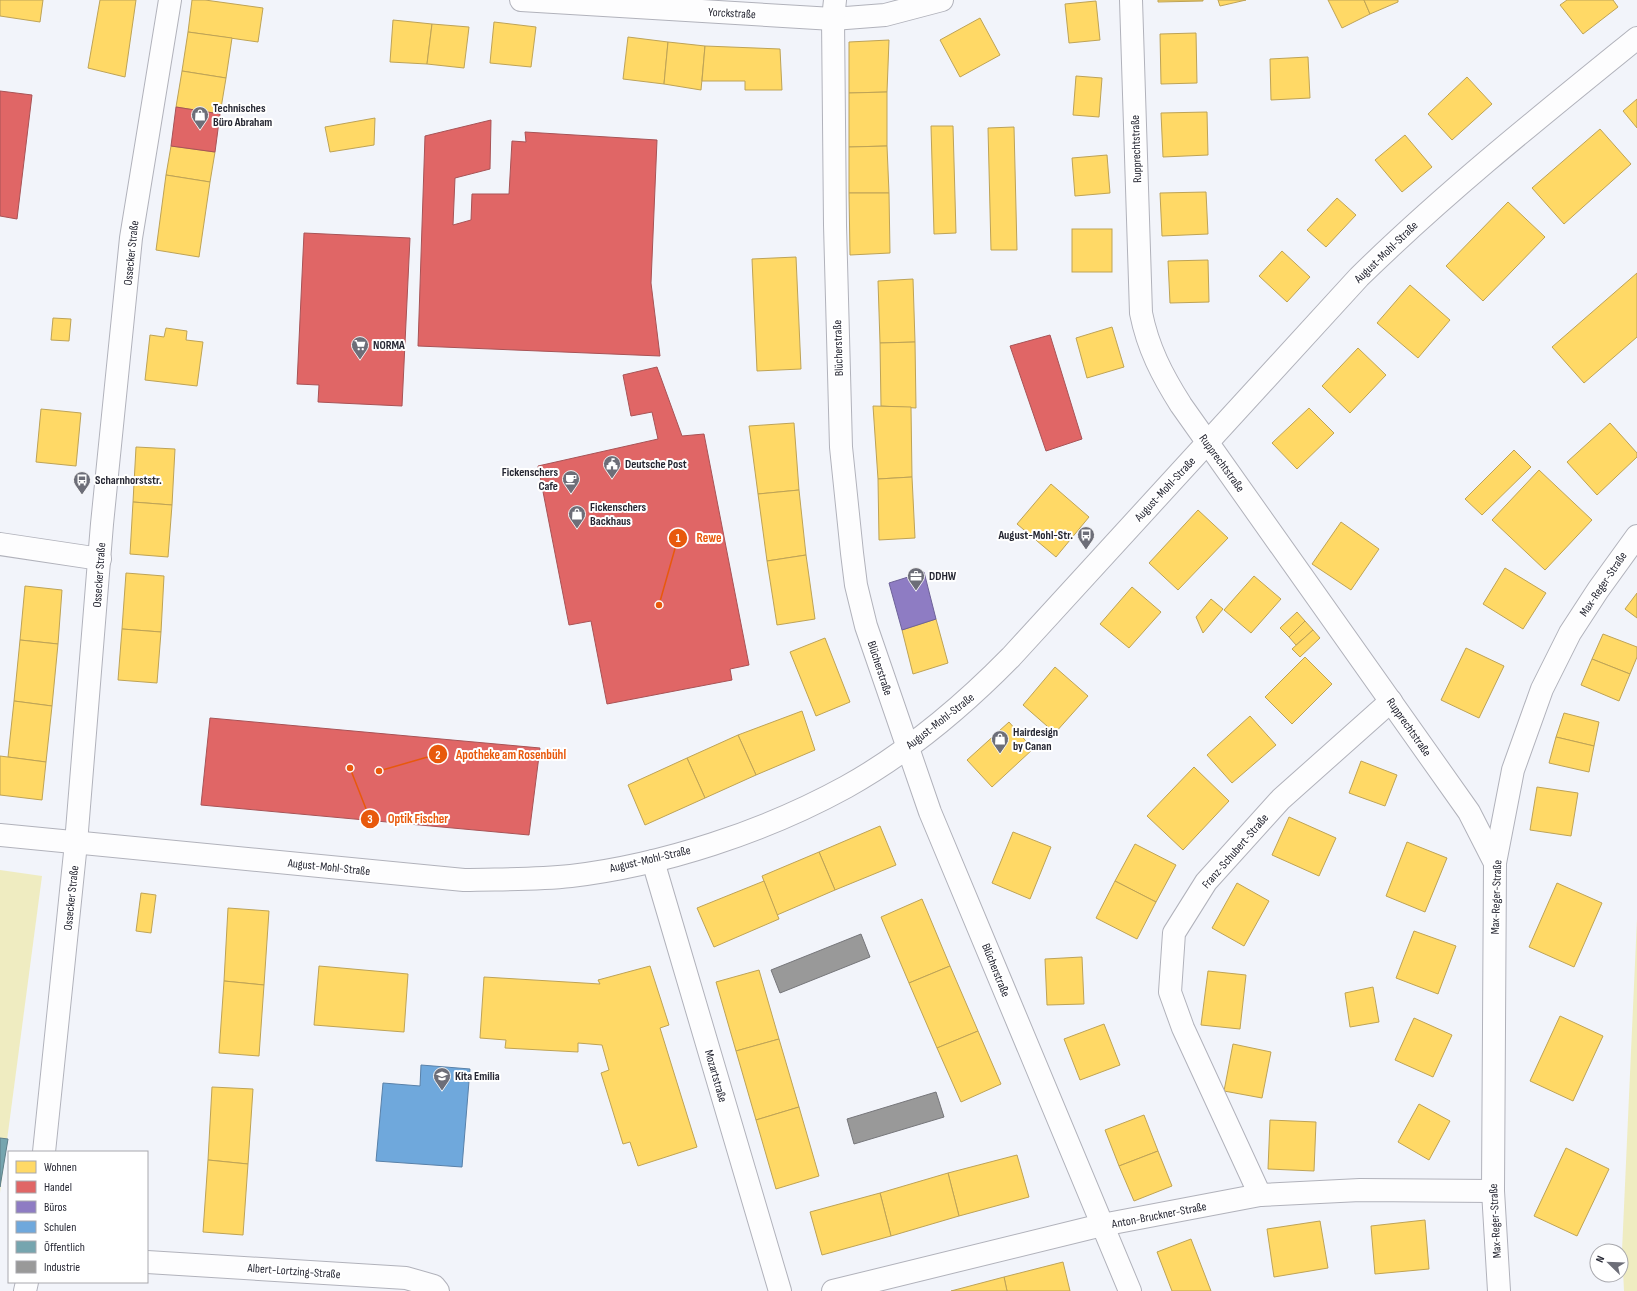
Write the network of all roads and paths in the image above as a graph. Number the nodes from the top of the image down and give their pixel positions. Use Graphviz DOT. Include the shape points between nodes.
graph roads {
  1 [pos="170,0"];
  2 [pos="521,0"];
  3 [pos="942,0"];
  4 [pos="1131,0"];
  5 [pos="834,9"];
  6 [pos="1637,38"];
  7 [pos="1208,443"];
  8 [pos="1637,536"];
  9 [pos="0,544"];
  10 [pos="100,559"];
  11 [pos="1391,701"];
  12 [pos="906,747"];
  13 [pos="0,835"];
  14 [pos="76,843"];
  15 [pos="653,861"];
  16 [pos="1495,863"];
  17 [pos="44,1151"];
  18 [pos="1493,1191"];
  19 [pos="1260,1196"];
  20 [pos="1102,1225"];
  21 [pos="148,1262"];
  22 [pos="438,1291"];
  23 [pos="780,1291"];
  24 [pos="833,1291"];
  25 [pos="1130,1291"];
  26 [pos="1499,1291"];
  1 -- 10 [label="street, Ossecker Straße" via="131,238"];
  2 -- 5 [label="street, Yorckstraße"];
  3 -- 5 [label="street, Yorckstraße" via="885,15"];
  4 -- 7 [label="street, Rupprechtstraße" via="1142,313 1146,334 1163,377"];
  5 -- 12 [label="street, Blücherstraße" via="835,226 841,455 860,604"];
  6 -- 7 [label="street, August-Mohl-Straße" via="1406,231 1336,302"];
  7 -- 11 [label="street, Rupprechtstraße"];
  7 -- 12 [label="street, August-Mohl-Straße" via="978,692"];
  8 -- 16 [label="street, Max-Reger-Straße" via="1570,633 1542,689 1513,770"];
  9 -- 10 [label="street"];
  10 -- 14 [label="street, Ossecker Straße"];
  11 -- 16 [label="street, Rupprechtstraße" via="1469,812"];
  11 -- 19 [label="street, Franz-Schubert-Straße" via="1281,799 1206,882 1174,933 1170,992 1183,1028"];
  12 -- 15 [label="street, August-Mohl-Straße" via="847,786 786,816 744,833"];
  12 -- 20 [label="street, Blücherstraße" via="930,812"];
  13 -- 14 [label="street, August-Mohl-Straße"];
  14 -- 15 [label="street, August-Mohl-Straße" via="464,880 571,876"];
  14 -- 17 [label="street, Ossecker Straße"];
  15 -- 23 [label="street, Mozartstraße"];
  16 -- 18 [label="street, Max-Reger-Straße"];
  18 -- 19 [label="street, Anton-Bruckner-Straße" via="1360,1190"];
  18 -- 26 [label="street, Max-Reger-Straße"];
  19 -- 20 [label="street, Anton-Bruckner-Straße"];
  20 -- 24 [label="street, Anton-Bruckner-Straße"];
  20 -- 25 [label="street, Blücherstraße"];
  21 -- 22 [label="street, Albert-Lortzing-Straße" via="406,1278 434,1286"];
}
